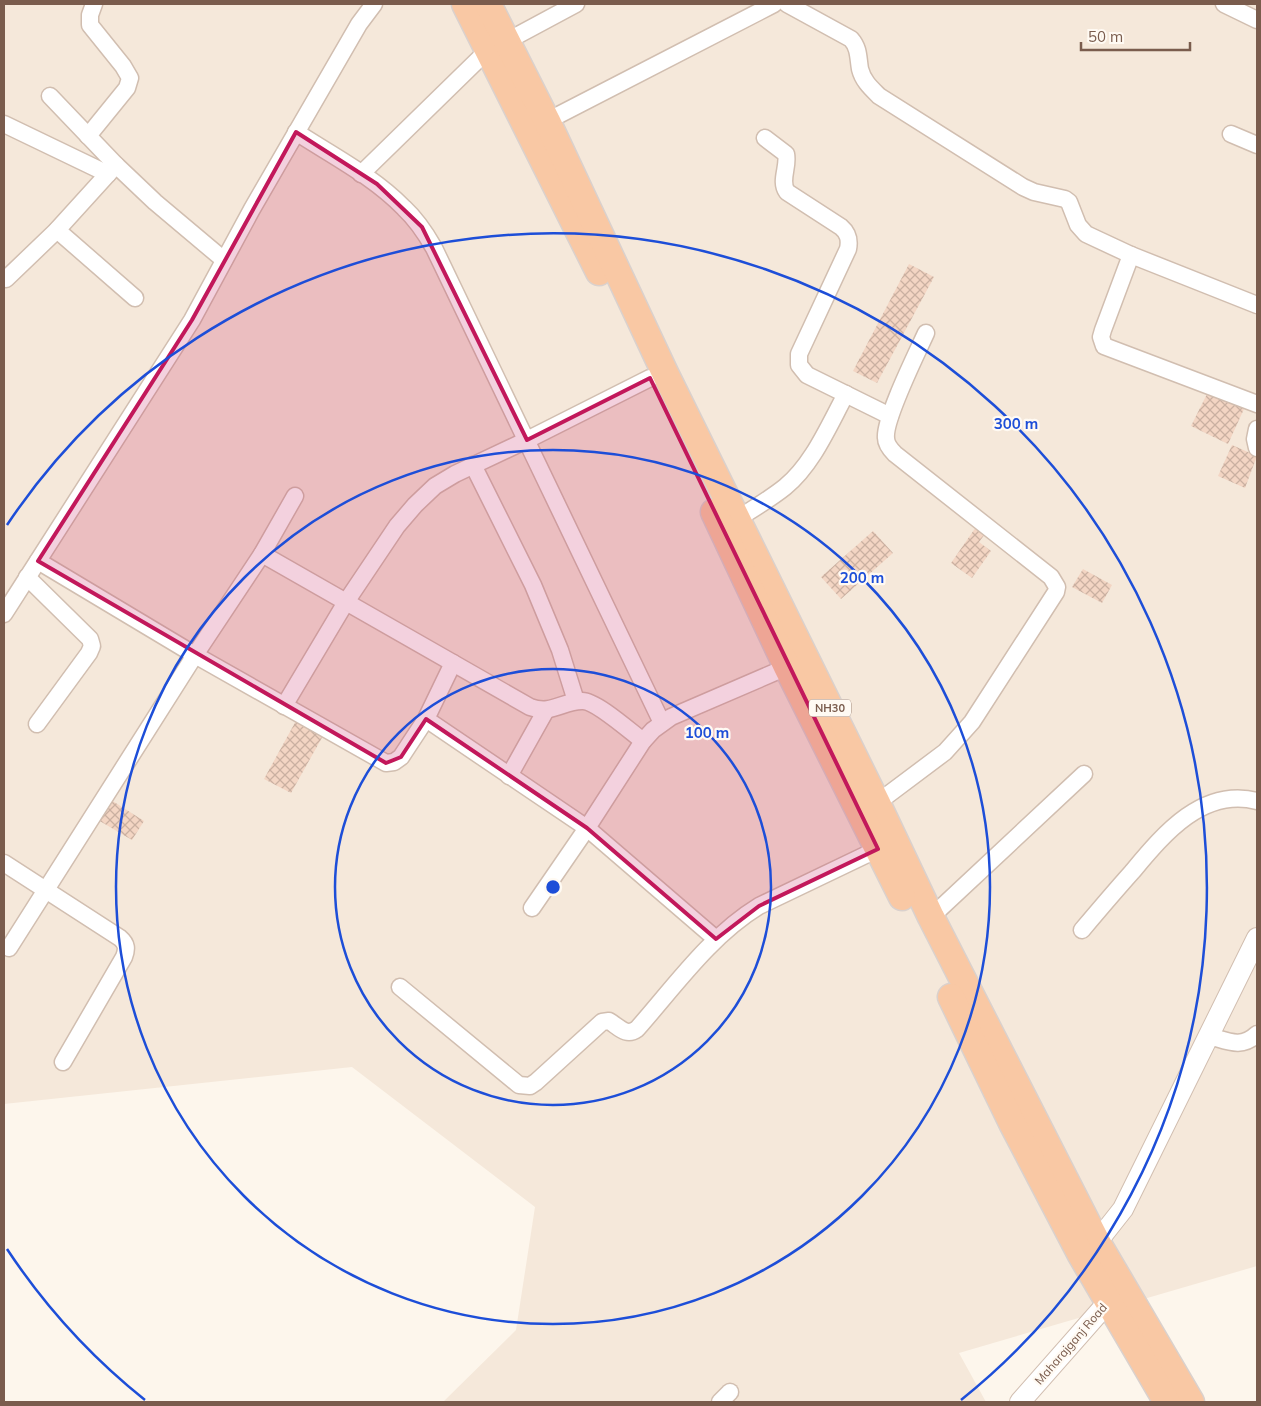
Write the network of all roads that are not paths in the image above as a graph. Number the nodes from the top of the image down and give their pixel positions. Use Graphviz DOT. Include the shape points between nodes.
graph roads {
  1 [pos="94,4"];
  2 [pos="374,4"];
  3 [pos="465,4"];
  4 [pos="488,4"];
  5 [pos="576,4"];
  6 [pos="774,4"];
  7 [pos="787,4"];
  8 [pos="1224,4"];
  9 [pos="1257,20"];
  10 [pos="497,45"];
  11 [pos="50,96"];
  12 [pos="547,121"];
  13 [pos="4,124"];
  14 [pos="296,132"];
  15 [pos="1231,134"];
  16 [pos="88,136"];
  17 [pos="765,138"];
  18 [pos="1257,146"];
  19 [pos="112,169"];
  20 [pos="361,174"];
  21 [pos="56,230"];
  22 [pos="1131,256"];
  23 [pos="224,260"];
  24 [pos="6,279"];
  25 [pos="135,298"];
  26 [pos="1257,305"];
  27 [pos="926,333"];
  28 [pos="650,378"];
  29 [pos="846,394"];
  30 [pos="1257,404"];
  31 [pos="890,416"];
  32 [pos="1257,428"];
  33 [pos="527,440"];
  34 [pos="1257,448"];
  35 [pos="473,466"];
  36 [pos="295,496"];
  37 [pos="737,519"];
  38 [pos="262,554"];
  39 [pos="38,560"];
  40 [pos="27,577"];
  41 [pos="346,602"];
  42 [pos="4,614"];
  43 [pos="195,655"];
  44 [pos="453,663"];
  45 [pos="787,667"];
  46 [pos="576,701"];
  47 [pos="284,706"];
  48 [pos="546,710"];
  49 [pos="426,719"];
  50 [pos="662,722"];
  51 [pos="37,724"];
  52 [pos="643,741"];
  53 [pos="1084,774"];
  54 [pos="509,776"];
  55 [pos="1257,800"];
  56 [pos="877,803"];
  57 [pos="587,828"];
  58 [pos="878,849"];
  59 [pos="4,863"];
  60 [pos="45,891"];
  61 [pos="532,908"];
  62 [pos="931,917"];
  63 [pos="1082,930"];
  64 [pos="1257,938"];
  65 [pos="716,939"];
  66 [pos="9,948"];
  67 [pos="400,987"];
  68 [pos="1257,1034"];
  69 [pos="1209,1036"];
  70 [pos="63,1062"];
  71 [pos="1089,1249"];
  72 [pos="1117,1295"];
  73 [pos="1020,1402"];
  74 [pos="1167,1402"];
  75 [pos="1191,1402"];
  1 -- 16 [label="street" via="90,25 130,78 127,88"];
  2 -- 14 [label="street"];
  3 -- 10 [label="highway, NH30"];
  4 -- 10 [label="highway, NH30"];
  5 -- 10 [label="street"];
  6 -- 12 [label="street"];
  7 -- 22 [label="street" via="851,38 858,50 864,79 879,96 1023,187 1070,202 1081,230"];
  8 -- 9 [label="street"];
  10 -- 12 [label="highway, NH30"];
  10 -- 20 [label="street"];
  10 -- 28 [label="highway, NH30"];
  11 -- 16 [label="street"];
  12 -- 37 [label="highway, NH30"];
  13 -- 19 [label="street"];
  14 -- 20 [label="street"];
  14 -- 23 [label="street"];
  15 -- 18 [label="street"];
  16 -- 19 [label="street"];
  17 -- 29 [label="street" via="786,154 788,163 784,186 787,192 842,227 848,235 848,249 799,354 801,370"];
  19 -- 21 [label="street"];
  19 -- 23 [label="street"];
  20 -- 33 [label="street" via="404,207 422,227"];
  21 -- 24 [label="street"];
  21 -- 25 [label="street"];
  22 -- 26 [label="street"];
  22 -- 30 [label="street" via="1103,330 1104,346"];
  23 -- 39 [label="street" via="192,320"];
  27 -- 31 [label="street"];
  28 -- 33 [label="street"];
  28 -- 45 [label="highway, NH30"];
  29 -- 31 [label="street"];
  29 -- 37 [label="street" via="799,472 786,486"];
  31 -- 56 [label="street" via="886,439 895,454 1051,576 1057,586 1054,598 972,722 944,752"];
  32 -- 34 [label="street"];
  33 -- 35 [label="street"];
  33 -- 50 [label="street"];
  35 -- 41 [label="street" via="435,486 415,505"];
  35 -- 46 [label="street" via="533,585 560,650"];
  36 -- 38 [label="street"];
  37 -- 56 [label="highway, NH30"];
  38 -- 41 [label="street"];
  38 -- 43 [label="street"];
  39 -- 40 [label="street"];
  39 -- 43 [label="street"];
  40 -- 42 [label="street"];
  40 -- 51 [label="street" via="90,639 92,646"];
  41 -- 44 [label="street"];
  41 -- 47 [label="street"];
  43 -- 47 [label="street"];
  43 -- 60 [label="street"];
  44 -- 48 [label="street" via="530,707"];
  44 -- 49 [label="street"];
  45 -- 50 [label="street"];
  45 -- 58 [label="highway, NH30"];
  46 -- 48 [label="street"];
  46 -- 52 [label="street" via="594,704"];
  47 -- 49 [label="street" via="386,762 394,762 401,757"];
  48 -- 54 [label="street"];
  49 -- 54 [label="street"];
  50 -- 52 [label="street"];
  52 -- 57 [label="street"];
  53 -- 62 [label="street"];
  54 -- 57 [label="street"];
  55 -- 63 [label="street" via="1232,798 1214,802 1177,822"];
  56 -- 62 [label="highway, NH30"];
  57 -- 61 [label="street"];
  57 -- 65 [label="street"];
  58 -- 65 [label="street" via="760,906"];
  58 -- 71 [label="highway, NH30" via="1012,1123"];
  59 -- 60 [label="street"];
  60 -- 66 [label="street"];
  60 -- 70 [label="street" via="120,938 126,947 124,957"];
  62 -- 71 [label="highway, NH30"];
  64 -- 69 [label="street"];
  65 -- 67 [label="street" via="637,1029 630,1033 609,1021 602,1022 530,1086 519,1085"];
  68 -- 69 [label="street" via="1240,1044"];
  69 -- 71 [label="street" via="1123,1209"];
  71 -- 72 [label="highway, NH30"];
  72 -- 73 [label="street, Maharajganj Road"];
  72 -- 74 [label="highway, NH30"];
  72 -- 75 [label="highway, NH30"];
}
